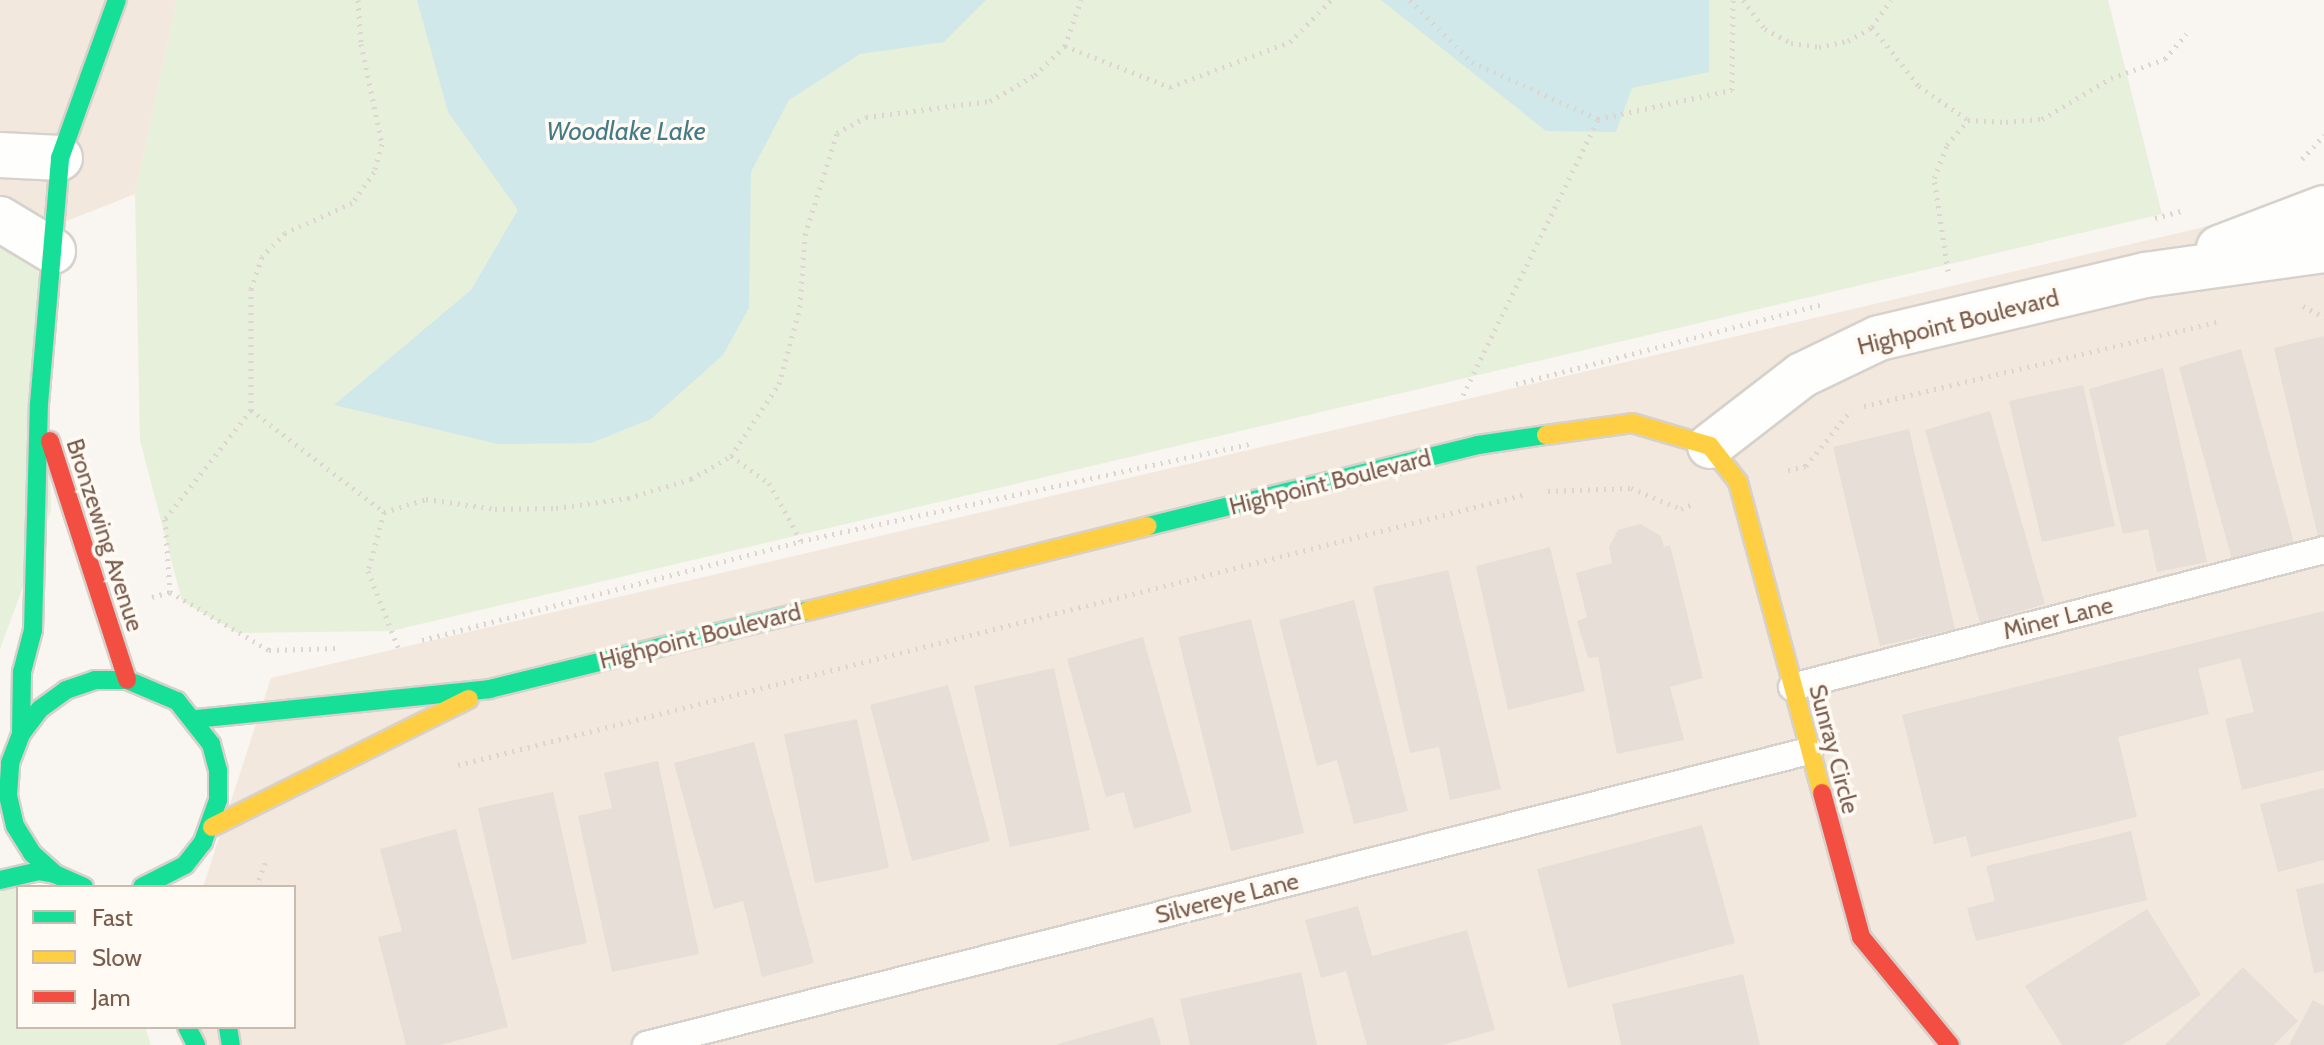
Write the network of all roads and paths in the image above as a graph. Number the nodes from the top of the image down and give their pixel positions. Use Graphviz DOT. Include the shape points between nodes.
graph roads {
  1 [pos="117,0"];
  2 [pos="358,0"];
  3 [pos="1081,0"];
  4 [pos="1331,0"];
  5 [pos="1410,0"];
  6 [pos="1733,0"];
  7 [pos="1743,0"];
  8 [pos="1891,0"];
  9 [pos="1872,27"];
  10 [pos="2186,34"];
  11 [pos="1065,46"];
  12 [pos="1598,119"];
  13 [pos="1968,120"];
  14 [pos="2324,135"];
  15 [pos="0,155"];
  16 [pos="60,158"];
  17 [pos="2292,172"];
  18 [pos="2192,208"];
  19 [pos="2324,208"];
  20 [pos="0,219"];
  21 [pos="2146,220"];
  22 [pos="2324,250"];
  23 [pos="53,251"];
  24 [pos="1963,268"];
  25 [pos="1948,272"];
  26 [pos="2146,275"];
  27 [pos="1933,276"];
  28 [pos="2297,302"];
  29 [pos="1826,303"];
  30 [pos="2236,317"];
  31 [pos="2324,317"];
  32 [pos="1507,386"];
  33 [pos="1477,394"];
  34 [pos="1462,398"];
  35 [pos="1446,401"];
  36 [pos="39,404"];
  37 [pos="251,410"];
  38 [pos="1262,441"];
  39 [pos="1710,446"];
  40 [pos="731,456"];
  41 [pos="1738,482"];
  42 [pos="384,512"];
  43 [pos="801,541"];
  44 [pos="2324,550"];
  45 [pos="383,647"];
  46 [pos="398,647"];
  47 [pos="355,648"];
  48 [pos="127,680"];
  49 [pos="1792,687"];
  50 [pos="489,689"];
  51 [pos="196,719"];
  52 [pos="21,734"];
  53 [pos="1809,751"];
  54 [pos="5,765"];
  55 [pos="445,769"];
  56 [pos="208,834"];
  57 [pos="272,852"];
  58 [pos="209,872"];
  59 [pos="55,874"];
  60 [pos="0,880"];
  61 [pos="76,885"];
  62 [pos="146,885"];
  63 [pos="257,885"];
  64 [pos="646,1045"];
  65 [pos="1950,1045"];
  1 -- 16 [label="street, Bronzewing Avenue"];
  2 -- 37 [label="path" via="361,44 382,144 352,203 285,233 262,257 251,289"];
  3 -- 11 [label="path"];
  4 -- 11 [label="path" via="1290,42 1170,87"];
  5 -- 12 [label="path" via="1472,62"];
  6 -- 12 [label="path" via="1732,90"];
  7 -- 9 [label="path" via="1765,29 1791,43 1819,47 1848,41"];
  8 -- 9 [label="path"];
  9 -- 13 [label="path" via="1919,86"];
  10 -- 13 [label="path" via="2165,59 2111,78 2042,119"];
  11 -- 40 [label="path" via="1035,75 990,101 866,117 837,133 805,235 800,307 779,384"];
  12 -- 34 [label="path"];
  13 -- 25 [label="path" via="1947,145 1934,178"];
  14 -- 17 [label="path"];
  15 -- 16 [label="street"];
  16 -- 23 [label="street, Bronzewing Avenue"];
  18 -- 21 [label="path"];
  19 -- 26 [label="street, Highpoint Boulevard"];
  20 -- 23 [label="street"];
  22 -- 26 [label="street, Highpoint Boulevard"];
  23 -- 36 [label="street, Bronzewing Avenue"];
  24 -- 25 [label="path"];
  25 -- 27 [label="path"];
  26 -- 39 [label="street, Highpoint Boulevard" via="1879,338 1802,375"];
  28 -- 31 [label="path"];
  29 -- 32 [label="path"];
  30 -- 41 [label="path" via="1852,409 1806,466"];
  33 -- 34 [label="path"];
  34 -- 35 [label="path"];
  36 -- 48 [label="street, Bronzewing Avenue"];
  36 -- 52 [label="street, Bronzewing Avenue" via="33,630 22,672"];
  37 -- 42 [label="path"];
  37 -- 47 [label="path" via="165,519 170,592 269,650"];
  38 -- 43 [label="path"];
  39 -- 41 [label="street, Sunray Circle"];
  39 -- 50 [label="street, Highpoint Boulevard" via="1632,423 1478,445"];
  40 -- 42 [label="path" via="691,479 628,498 541,508 426,499"];
  40 -- 43 [label="path" via="769,483"];
  41 -- 49 [label="street, Sunray Circle"];
  41 -- 55 [label="path" via="1681,509 1631,488 1532,492"];
  42 -- 46 [label="path" via="368,571"];
  43 -- 46 [label="path"];
  44 -- 49 [label="lane, Miner Lane"];
  45 -- 46 [label="path"];
  48 -- 51 [label="street" via="177,701"];
  48 -- 52 [label="street" via="95,680 66,690 40,709"];
  49 -- 53 [label="street, Sunray Circle"];
  50 -- 51 [label="street, Highpoint Boulevard"];
  50 -- 56 [label="street, Highpoint Boulevard"];
  51 -- 56 [label="street" via="211,744 218,771"];
  52 -- 54 [label="street"];
  53 -- 64 [label="lane, Silvereye Lane"];
  53 -- 65 [label="street, Sunray Circle" via="1861,937"];
  54 -- 59 [label="street" via="15,826 32,853"];
  56 -- 58 [label="street"];
  56 -- 62 [label="street, Highpoint Boulevard" via="185,865"];
  57 -- 63 [label="path"];
  59 -- 60 [label="street" via="38,871"];
  59 -- 61 [label="street"];
}
